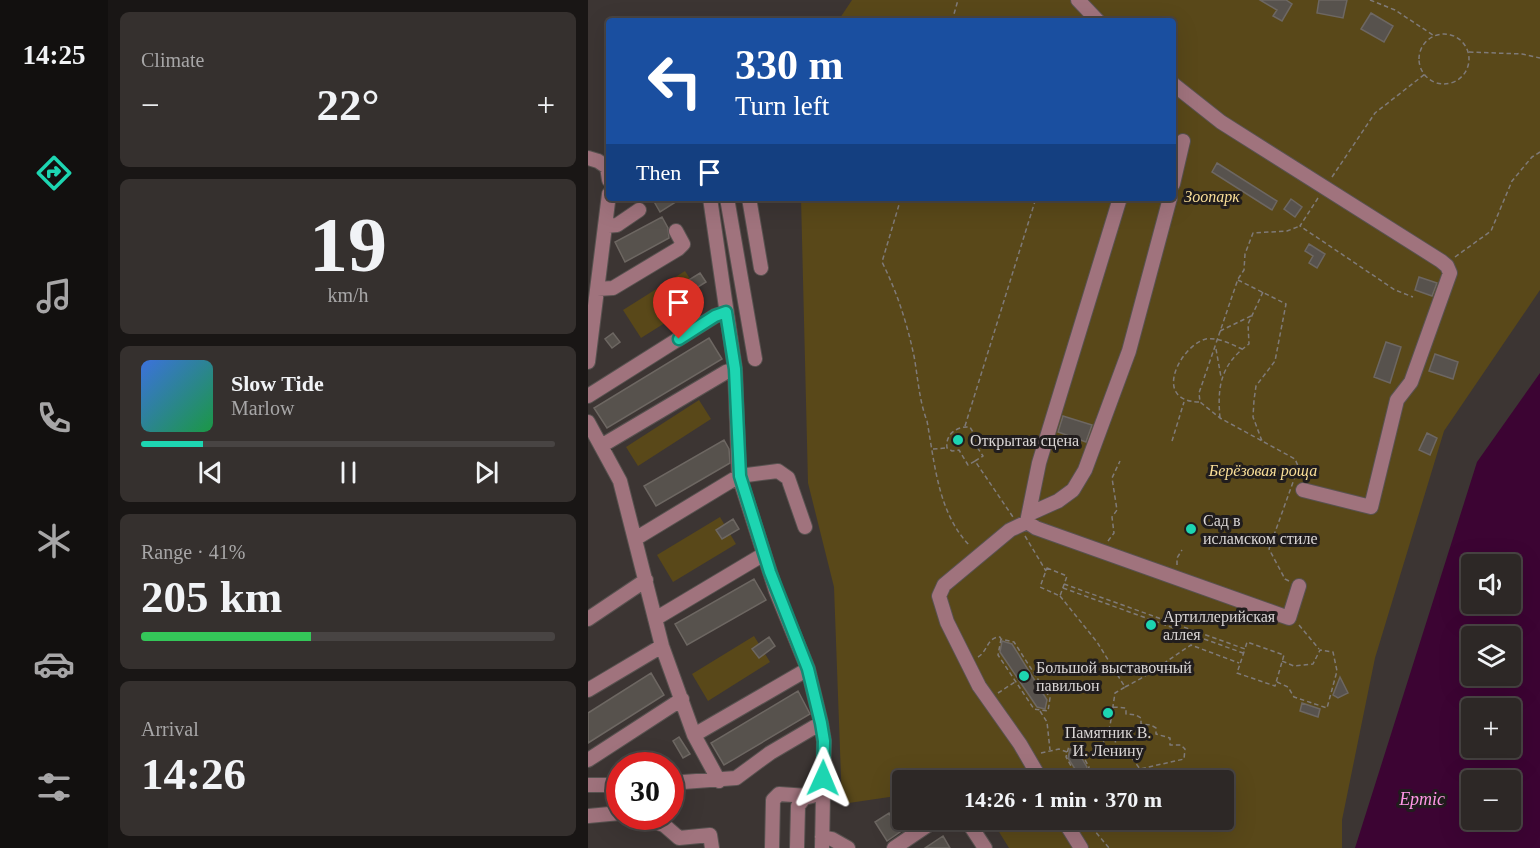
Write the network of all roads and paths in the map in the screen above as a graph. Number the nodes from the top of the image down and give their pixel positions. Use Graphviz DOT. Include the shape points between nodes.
graph roads {
  1 [pos="958,0"];
  2 [pos="1078,0"];
  3 [pos="1370,0"];
  4 [pos="953,18"];
  5 [pos="1095,18"];
  6 [pos="1434,36"];
  7 [pos="1468,52"];
  8 [pos="1540,58"];
  9 [pos="1425,74"];
  10 [pos="1176,86"];
  11 [pos="1183,141"];
  12 [pos="1540,152"];
  13 [pos="588,158"];
  14 [pos="606,169"];
  15 [pos="1176,171"];
  16 [pos="1324,188"];
  17 [pos="608,201"];
  18 [pos="710,201"];
  19 [pos="728,201"];
  20 [pos="750,201"];
  21 [pos="900,201"];
  22 [pos="1035,201"];
  23 [pos="1119,201"];
  24 [pos="1169,201"];
  25 [pos="639,210"];
  26 [pos="605,226"];
  27 [pos="1300,226"];
  28 [pos="676,231"];
  29 [pos="1444,263"];
  30 [pos="761,268"];
  31 [pos="1238,279"];
  32 [pos="597,289"];
  33 [pos="1263,292"];
  34 [pos="1413,297"];
  35 [pos="726,312"];
  36 [pos="1251,315"];
  37 [pos="1220,331"];
  38 [pos="1218,339"];
  39 [pos="1215,346"];
  40 [pos="1242,349"];
  41 [pos="755,359"];
  42 [pos="588,362"];
  43 [pos="735,369"];
  44 [pos="1222,378"];
  45 [pos="588,396"];
  46 [pos="1185,400"];
  47 [pos="1200,402"];
  48 [pos="1220,418"];
  49 [pos="588,422"];
  50 [pos="964,427"];
  51 [pos="1172,441"];
  52 [pos="1262,442"];
  53 [pos="601,446"];
  54 [pos="947,448"];
  55 [pos="932,449"];
  56 [pos="975,461"];
  57 [pos="1120,461"];
  58 [pos="740,476"];
  59 [pos="1303,490"];
  60 [pos="1025,520"];
  61 [pos="805,527"];
  62 [pos="635,539"];
  63 [pos="1182,550"];
  64 [pos="1101,552"];
  65 [pos="764,554"];
  66 [pos="979,556"];
  67 [pos="1046,571"];
  68 [pos="1177,578"];
  69 [pos="646,580"];
  70 [pos="1064,584"];
  71 [pos="1299,586"];
  72 [pos="1063,588"];
  73 [pos="1060,596"];
  74 [pos="1290,615"];
  75 [pos="588,619"];
  76 [pos="656,619"];
  77 [pos="1001,639"];
  78 [pos="663,646"];
  79 [pos="1245,649"];
  80 [pos="1320,650"];
  81 [pos="1243,653"];
  82 [pos="1282,661"];
  83 [pos="1240,663"];
  84 [pos="968,664"];
  85 [pos="808,669"];
  86 [pos="1276,681"];
  87 [pos="1016,682"];
  88 [pos="1125,687"];
  89 [pos="588,690"];
  90 [pos="682,699"];
  91 [pos="987,699"];
  92 [pos="1113,707"];
  93 [pos="1039,710"];
  94 [pos="821,723"];
  95 [pos="1108,730"];
  96 [pos="694,735"];
  97 [pos="1050,750"];
  98 [pos="1067,752"];
  99 [pos="1084,758"];
  100 [pos="588,760"];
  101 [pos="1030,761"];
  102 [pos="1035,770"];
  103 [pos="1073,770"];
  104 [pos="1088,770"];
  105 [pos="719,781"];
  106 [pos="684,782"];
  107 [pos="606,785"];
  108 [pos="588,786"];
  109 [pos="808,796"];
  110 [pos="823,797"];
  111 [pos="606,814"];
  112 [pos="588,816"];
  113 [pos="668,830"];
  114 [pos="921,830"];
  115 [pos="973,830"];
  116 [pos="1070,830"];
  117 [pos="1094,830"];
  118 [pos="822,842"];
  119 [pos="680,843"];
  120 [pos="712,848"];
  121 [pos="772,848"];
  122 [pos="797,848"];
  123 [pos="848,848"];
  124 [pos="894,848"];
  125 [pos="985,848"];
  126 [pos="1081,848"];
  127 [pos="1109,848"];
  1 -- 4 [label="path"];
  2 -- 5 [label="street"];
  3 -- 6 [label="path" via="1395,10"];
  6 -- 7 [label="path" via="1451,34"];
  6 -- 9 [label="path" via="1420,53"];
  7 -- 8 [label="path"];
  7 -- 9 [label="path" via="1467,69 1455,81 1439,83"];
  9 -- 16 [label="path" via="1375,112"];
  10 -- 16 [label="street" via="1221,122"];
  11 -- 15 [label="street"];
  12 -- 29 [label="path" via="1512,181 1491,231"];
  13 -- 14 [label="street"];
  16 -- 27 [label="path"];
  16 -- 29 [label="street"];
  17 -- 26 [label="street"];
  18 -- 35 [label="street"];
  19 -- 41 [label="street"];
  20 -- 30 [label="street"];
  21 -- 55 [label="path" via="882,262 898,294"];
  22 -- 50 [label="path"];
  23 -- 60 [label="street"];
  24 -- 60 [label="street" via="1129,351 1085,470 1073,490"];
  25 -- 26 [label="street" via="617,225"];
  26 -- 32 [label="street"];
  27 -- 31 [label="path" via="1287,231 1253,233"];
  27 -- 34 [label="path" via="1395,290"];
  28 -- 32 [label="street" via="683,244 678,249 613,288"];
  29 -- 59 [label="street" via="1450,273 1411,382 1397,400 1371,507"];
  31 -- 33 [label="path"];
  31 -- 37 [label="path"];
  32 -- 42 [label="street"];
  33 -- 36 [label="path"];
  33 -- 52 [label="path" via="1286,304 1275,361 1257,386 1254,400 1254,417"];
  35 -- 43 [label="street"];
  35 -- 45 [label="street"];
  36 -- 37 [label="path"];
  36 -- 40 [label="path" via="1249,344"];
  37 -- 38 [label="path"];
  38 -- 39 [label="path"];
  38 -- 40 [label="path"];
  38 -- 46 [label="path" via="1194,346 1177,366 1174,390"];
  39 -- 44 [label="path"];
  39 -- 47 [label="path" via="1199,393"];
  40 -- 44 [label="path"];
  43 -- 53 [label="street"];
  43 -- 58 [label="street"];
  44 -- 48 [label="path" via="1218,394"];
  46 -- 47 [label="path"];
  46 -- 51 [label="path"];
  47 -- 48 [label="path"];
  48 -- 52 [label="path"];
  49 -- 53 [label="street"];
  50 -- 54 [label="path" via="953,432"];
  50 -- 56 [label="path" via="970,427 983,456"];
  52 -- 71 [label="path" via="1290,454 1298,466 1269,549 1286,579"];
  53 -- 62 [label="street" via="620,481"];
  54 -- 55 [label="path"];
  54 -- 56 [label="path" via="958,450 968,465"];
  55 -- 66 [label="path" via="942,500 952,522"];
  56 -- 60 [label="path"];
  57 -- 64 [label="path" via="1112,478 1117,510 1112,517 1114,533"];
  58 -- 61 [label="street" via="778,471 788,477"];
  58 -- 62 [label="street"];
  58 -- 65 [label="street"];
  60 -- 64 [label="street" via="1036,528"];
  60 -- 66 [label="street"];
  60 -- 67 [label="path"];
  62 -- 69 [label="street"];
  63 -- 68 [label="path" via="1177,558"];
  64 -- 68 [label="street"];
  65 -- 76 [label="street"];
  65 -- 85 [label="street"];
  66 -- 84 [label="street" via="944,585 939,596"];
  67 -- 70 [label="path" via="1047,568 1067,576"];
  67 -- 73 [label="path" via="1040,587"];
  68 -- 74 [label="street" via="1289,618"];
  69 -- 75 [label="street"];
  69 -- 76 [label="street"];
  70 -- 72 [label="path"];
  70 -- 79 [label="path"];
  71 -- 74 [label="street"];
  72 -- 73 [label="path"];
  72 -- 81 [label="path"];
  73 -- 88 [label="path" via="1097,642"];
  74 -- 80 [label="path"];
  76 -- 78 [label="street"];
  77 -- 84 [label="path" via="992,638 982,655"];
  77 -- 87 [label="path" via="998,655"];
  77 -- 93 [label="path" via="1014,642 1050,698 1048,711"];
  78 -- 89 [label="street"];
  78 -- 90 [label="street"];
  79 -- 81 [label="path"];
  79 -- 82 [label="path" via="1247,642 1284,655"];
  80 -- 82 [label="path" via="1312,664 1294,666"];
  80 -- 86 [label="path" via="1333,652 1337,671 1327,708 1294,697 1288,687"];
  81 -- 83 [label="path"];
  82 -- 86 [label="path"];
  83 -- 86 [label="path" via="1236,674 1275,686"];
  83 -- 88 [label="path" via="1191,645"];
  84 -- 91 [label="street"];
  85 -- 94 [label="street"];
  85 -- 96 [label="street"];
  87 -- 91 [label="path"];
  87 -- 93 [label="path" via="1034,710"];
  88 -- 92 [label="path" via="1115,693"];
  90 -- 96 [label="street"];
  90 -- 100 [label="street"];
  91 -- 101 [label="street"];
  92 -- 95 [label="path"];
  92 -- 95 [label="path" via="1126,708 1126,714 1136,715 1141,724 1156,728 1156,734 1170,738 1170,744 1181,745 1185,749 1184,759 1140,769 1129,754 1116,749 1115,737"];
  93 -- 97 [label="path" via="1047,722"];
  94 -- 105 [label="street" via="736,778"];
  94 -- 110 [label="street"];
  95 -- 99 [label="path" via="1100,751"];
  96 -- 105 [label="street"];
  97 -- 98 [label="path"];
  97 -- 101 [label="path"];
  98 -- 99 [label="path" via="1069,746 1079,749"];
  98 -- 103 [label="path"];
  99 -- 104 [label="path"];
  101 -- 102 [label="street"];
  105 -- 106 [label="street"];
  107 -- 108 [label="street"];
  109 -- 110 [label="street"];
  109 -- 121 [label="street" via="775,796"];
  109 -- 122 [label="street" via="798,806"];
  110 -- 118 [label="street"];
  111 -- 112 [label="street"];
  113 -- 119 [label="street"];
  114 -- 124 [label="street"];
  115 -- 125 [label="street"];
  116 -- 126 [label="street"];
  117 -- 127 [label="path"];
  118 -- 123 [label="street" via="831,839"];
  119 -- 120 [label="street" via="710,835"];
}
